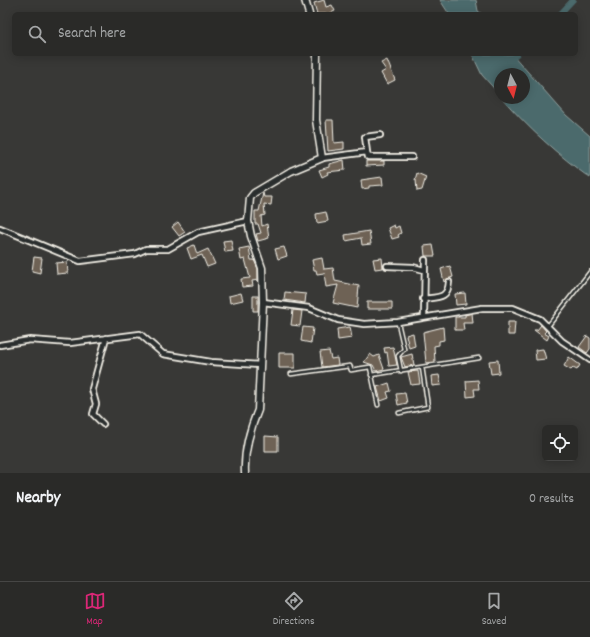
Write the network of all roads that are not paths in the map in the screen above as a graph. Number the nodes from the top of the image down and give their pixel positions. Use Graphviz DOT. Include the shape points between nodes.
graph roads {
  1 [pos="305,0"];
  2 [pos="308,12"];
  3 [pos="317,56"];
  4 [pos="380,135"];
  5 [pos="367,152"];
  6 [pos="412,157"];
  7 [pos="322,158"];
  8 [pos="248,221"];
  9 [pos="0,228"];
  10 [pos="425,260"];
  11 [pos="387,266"];
  12 [pos="424,270"];
  13 [pos="590,272"];
  14 [pos="449,282"];
  15 [pos="424,299"];
  16 [pos="263,302"];
  17 [pos="424,317"];
  18 [pos="398,322"];
  19 [pos="548,326"];
  20 [pos="106,338"];
  21 [pos="0,345"];
  22 [pos="479,358"];
  23 [pos="590,360"];
  24 [pos="260,365"];
  25 [pos="422,367"];
  26 [pos="401,371"];
  27 [pos="291,374"];
  28 [pos="371,376"];
  29 [pos="378,405"];
  30 [pos="399,414"];
  31 [pos="103,424"];
  32 [pos="245,473"];
  1 -- 2 [label="main road"];
  3 -- 7 [label="main road" via="316,117"];
  4 -- 5 [label="street" via="365,137"];
  5 -- 6 [label="street" via="368,157"];
  5 -- 7 [label="street"];
  7 -- 8 [label="main road" via="291,171 254,193 248,206"];
  8 -- 9 [label="street" via="198,232 168,249 146,249 135,254 80,261"];
  8 -- 16 [label="main road" via="262,268"];
  10 -- 12 [label="street"];
  11 -- 12 [label="street" via="407,266"];
  12 -- 15 [label="street"];
  13 -- 19 [label="lane"];
  14 -- 15 [label="street" via="449,290 444,296"];
  15 -- 17 [label="street"];
  16 -- 18 [label="street" via="309,308 338,320 364,324"];
  16 -- 24 [label="main road"];
  17 -- 18 [label="street"];
  17 -- 19 [label="street" via="482,308 513,308 540,319"];
  18 -- 26 [label="lane" via="404,349 398,356"];
  19 -- 23 [label="street" via="562,341"];
  20 -- 21 [label="street" via="70,343 30,340"];
  20 -- 24 [label="street" via="140,334 163,354 210,362"];
  20 -- 31 [label="street" via="92,389 96,404 93,414"];
  22 -- 25 [label="lane"];
  24 -- 32 [label="main road" via="258,410 249,438"];
  25 -- 26 [label="lane"];
  25 -- 30 [label="lane" via="428,408"];
  26 -- 28 [label="lane"];
  27 -- 28 [label="lane" via="350,366 351,370 370,367"];
  28 -- 29 [label="lane"];
}
